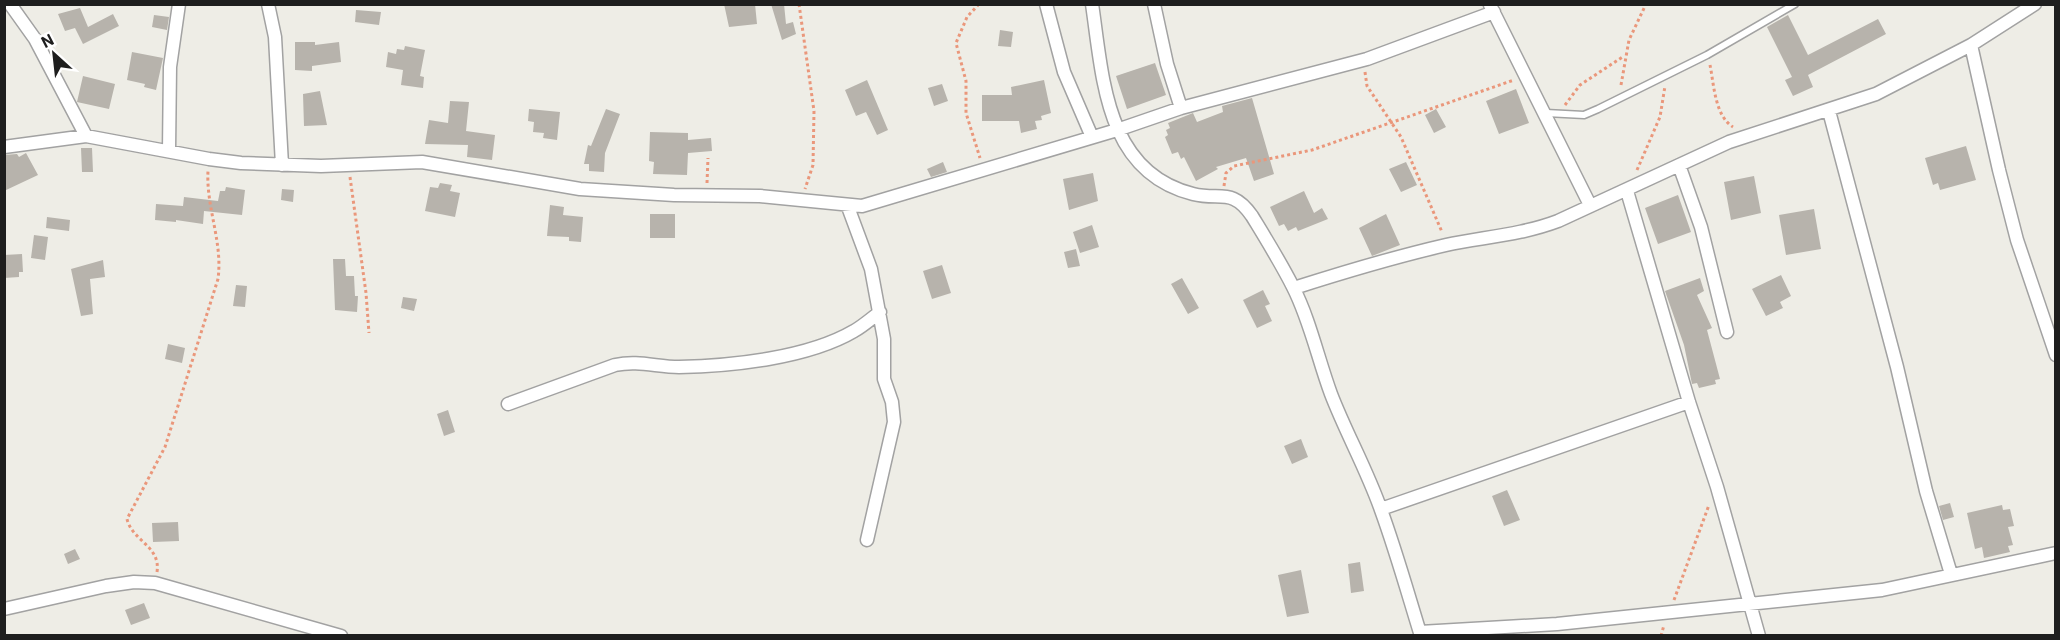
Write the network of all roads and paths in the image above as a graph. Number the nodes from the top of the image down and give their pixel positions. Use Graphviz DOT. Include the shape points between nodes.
graph roads {
  1 [pos="10,4"];
  2 [pos="179,4"];
  3 [pos="268,4"];
  4 [pos="799,4"];
  5 [pos="979,4"];
  6 [pos="1046,4"];
  7 [pos="1092,4"];
  8 [pos="1154,4"];
  9 [pos="1646,4"];
  10 [pos="1795,4"];
  11 [pos="2035,4"];
  12 [pos="1492,8"];
  13 [pos="1971,45"];
  14 [pos="1707,55"];
  15 [pos="1625,56"];
  16 [pos="1367,58"];
  17 [pos="1527,75"];
  18 [pos="1665,77"];
  19 [pos="1609,104"];
  20 [pos="1181,108"];
  21 [pos="1829,111"];
  22 [pos="1546,113"];
  23 [pos="1559,113"];
  24 [pos="1392,122"];
  25 [pos="1117,130"];
  26 [pos="1753,133"];
  27 [pos="86,136"];
  28 [pos="1092,137"];
  29 [pos="4,147"];
  30 [pos="169,150"];
  31 [pos="708,158"];
  32 [pos="209,159"];
  33 [pos="282,165"];
  34 [pos="350,165"];
  35 [pos="1679,165"];
  36 [pos="983,168"];
  37 [pos="1627,191"];
  38 [pos="1224,195"];
  39 [pos="710,196"];
  40 [pos="803,202"];
  41 [pos="1590,205"];
  42 [pos="848,207"];
  43 [pos="1448,245"];
  44 [pos="1294,288"];
  45 [pos="880,312"];
  46 [pos="1727,332"];
  47 [pos="369,333"];
  48 [pos="2055,355"];
  49 [pos="1689,402"];
  50 [pos="508,404"];
  51 [pos="1717,487"];
  52 [pos="1381,509"];
  53 [pos="867,540"];
  54 [pos="2055,553"];
  55 [pos="1951,574"];
  56 [pos="155,583"];
  57 [pos="1752,604"];
  58 [pos="4,609"];
  59 [pos="1668,613"];
  60 [pos="1485,632"];
  61 [pos="1420,634"];
  62 [pos="341,636"];
  63 [pos="1759,636"];
  1 -- 27 [label="street" via="35,39"];
  2 -- 30 [label="street" via="170,67"];
  3 -- 33 [label="street" via="275,37"];
  4 -- 40 [label="path" via="814,141 813,165"];
  5 -- 36 [label="path" via="958,33 956,51 966,81 966,113"];
  6 -- 28 [label="street" via="1064,72"];
  7 -- 25 [label="street"];
  8 -- 20 [label="street"];
  9 -- 15 [label="path"];
  10 -- 14 [label="lane"];
  11 -- 13 [label="street"];
  12 -- 16 [label="street"];
  12 -- 17 [label="street"];
  13 -- 21 [label="street" via="1876,94"];
  13 -- 48 [label="street" via="2017,240"];
  14 -- 18 [label="lane"];
  14 -- 26 [label="path" via="1726,123"];
  15 -- 19 [label="path" via="1622,83"];
  15 -- 23 [label="path" via="1580,86"];
  16 -- 20 [label="street"];
  16 -- 24 [label="path" via="1367,86"];
  17 -- 22 [label="street"];
  17 -- 24 [label="path"];
  18 -- 19 [label="lane"];
  18 -- 37 [label="path" via="1660,117"];
  19 -- 23 [label="lane" via="1584,115"];
  20 -- 25 [label="street"];
  21 -- 26 [label="street"];
  21 -- 55 [label="street" via="1926,491"];
  22 -- 23 [label="lane"];
  22 -- 41 [label="street"];
  24 -- 38 [label="path" via="1312,150 1233,166 1226,173"];
  24 -- 43 [label="path"];
  25 -- 28 [label="street"];
  25 -- 38 [label="street" via="1141,168 1161,181 1194,195"];
  26 -- 35 [label="street"];
  27 -- 29 [label="street"];
  27 -- 30 [label="street"];
  28 -- 36 [label="street"];
  30 -- 32 [label="street"];
  31 -- 39 [label="path"];
  32 -- 33 [label="street"];
  32 -- 56 [label="path" via="208,197 220,253 218,279 165,447 127,519 157,558"];
  33 -- 34 [label="street"];
  34 -- 39 [label="street" via="422,162 580,189"];
  34 -- 47 [label="path"];
  35 -- 37 [label="street"];
  35 -- 46 [label="street" via="1701,227"];
  36 -- 42 [label="street" via="886,201"];
  37 -- 41 [label="street"];
  37 -- 49 [label="street"];
  38 -- 44 [label="street" via="1241,201"];
  39 -- 40 [label="street" via="760,196"];
  40 -- 42 [label="street"];
  41 -- 43 [label="street" via="1531,232"];
  42 -- 45 [label="street" via="863,241"];
  43 -- 44 [label="street"];
  44 -- 52 [label="street" via="1331,395"];
  45 -- 50 [label="street" via="856,331 808,350 701,366 615,364"];
  45 -- 53 [label="street" via="884,379 894,422"];
  49 -- 51 [label="street"];
  49 -- 52 [label="street"];
  51 -- 57 [label="street"];
  51 -- 59 [label="path"];
  52 -- 61 [label="street"];
  54 -- 55 [label="street"];
  55 -- 57 [label="street" via="1882,590"];
  56 -- 58 [label="street" via="106,586"];
  56 -- 62 [label="street"];
  57 -- 59 [label="street"];
  57 -- 63 [label="street"];
  59 -- 60 [label="street"];
  60 -- 61 [label="street"];
}
